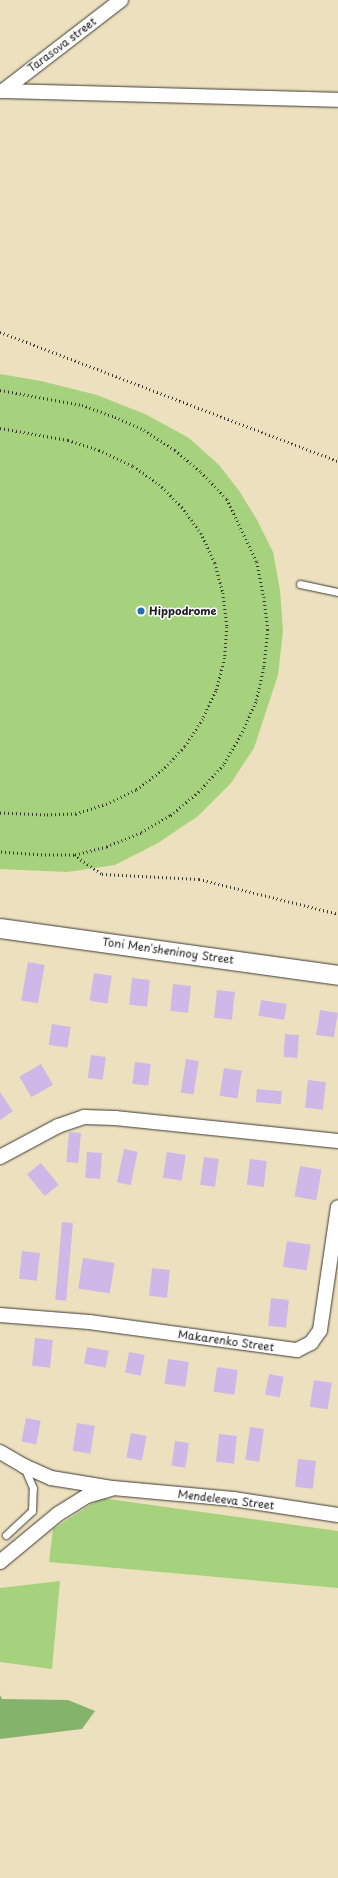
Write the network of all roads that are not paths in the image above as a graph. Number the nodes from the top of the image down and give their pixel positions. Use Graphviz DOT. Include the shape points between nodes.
graph roads {
  1 [pos="121,0"];
  2 [pos="1,91"];
  3 [pos="338,100"];
  4 [pos="300,584"];
  5 [pos="338,592"];
  6 [pos="5,933"];
  7 [pos="338,975"];
  8 [pos="338,1141"];
  9 [pos="0,1157"];
  10 [pos="338,1207"];
  11 [pos="0,1315"];
  12 [pos="6,1455"];
  13 [pos="24,1466"];
  14 [pos="113,1488"];
  15 [pos="338,1515"];
  16 [pos="6,1535"];
  17 [pos="0,1562"];
  1 -- 2 [label="street, Tarasova street"];
  2 -- 3 [label="street"];
  4 -- 5 [label="lane"];
  6 -- 7 [label="main road, Toni Men'sheninoy Street"];
  8 -- 9 [label="street" via="115,1118 84,1118 58,1126"];
  10 -- 11 [label="street, Makarenko Street" via="320,1330 311,1343 297,1350 90,1322"];
  12 -- 13 [label="street, Mendeleeva Street"];
  13 -- 14 [label="street, Mendeleeva Street" via="51,1478"];
  13 -- 16 [label="lane" via="33,1488 32,1510"];
  14 -- 15 [label="street, Mendeleeva Street" via="233,1499"];
  14 -- 17 [label="street, Mendeleeva Street" via="87,1496 58,1514"];
}
